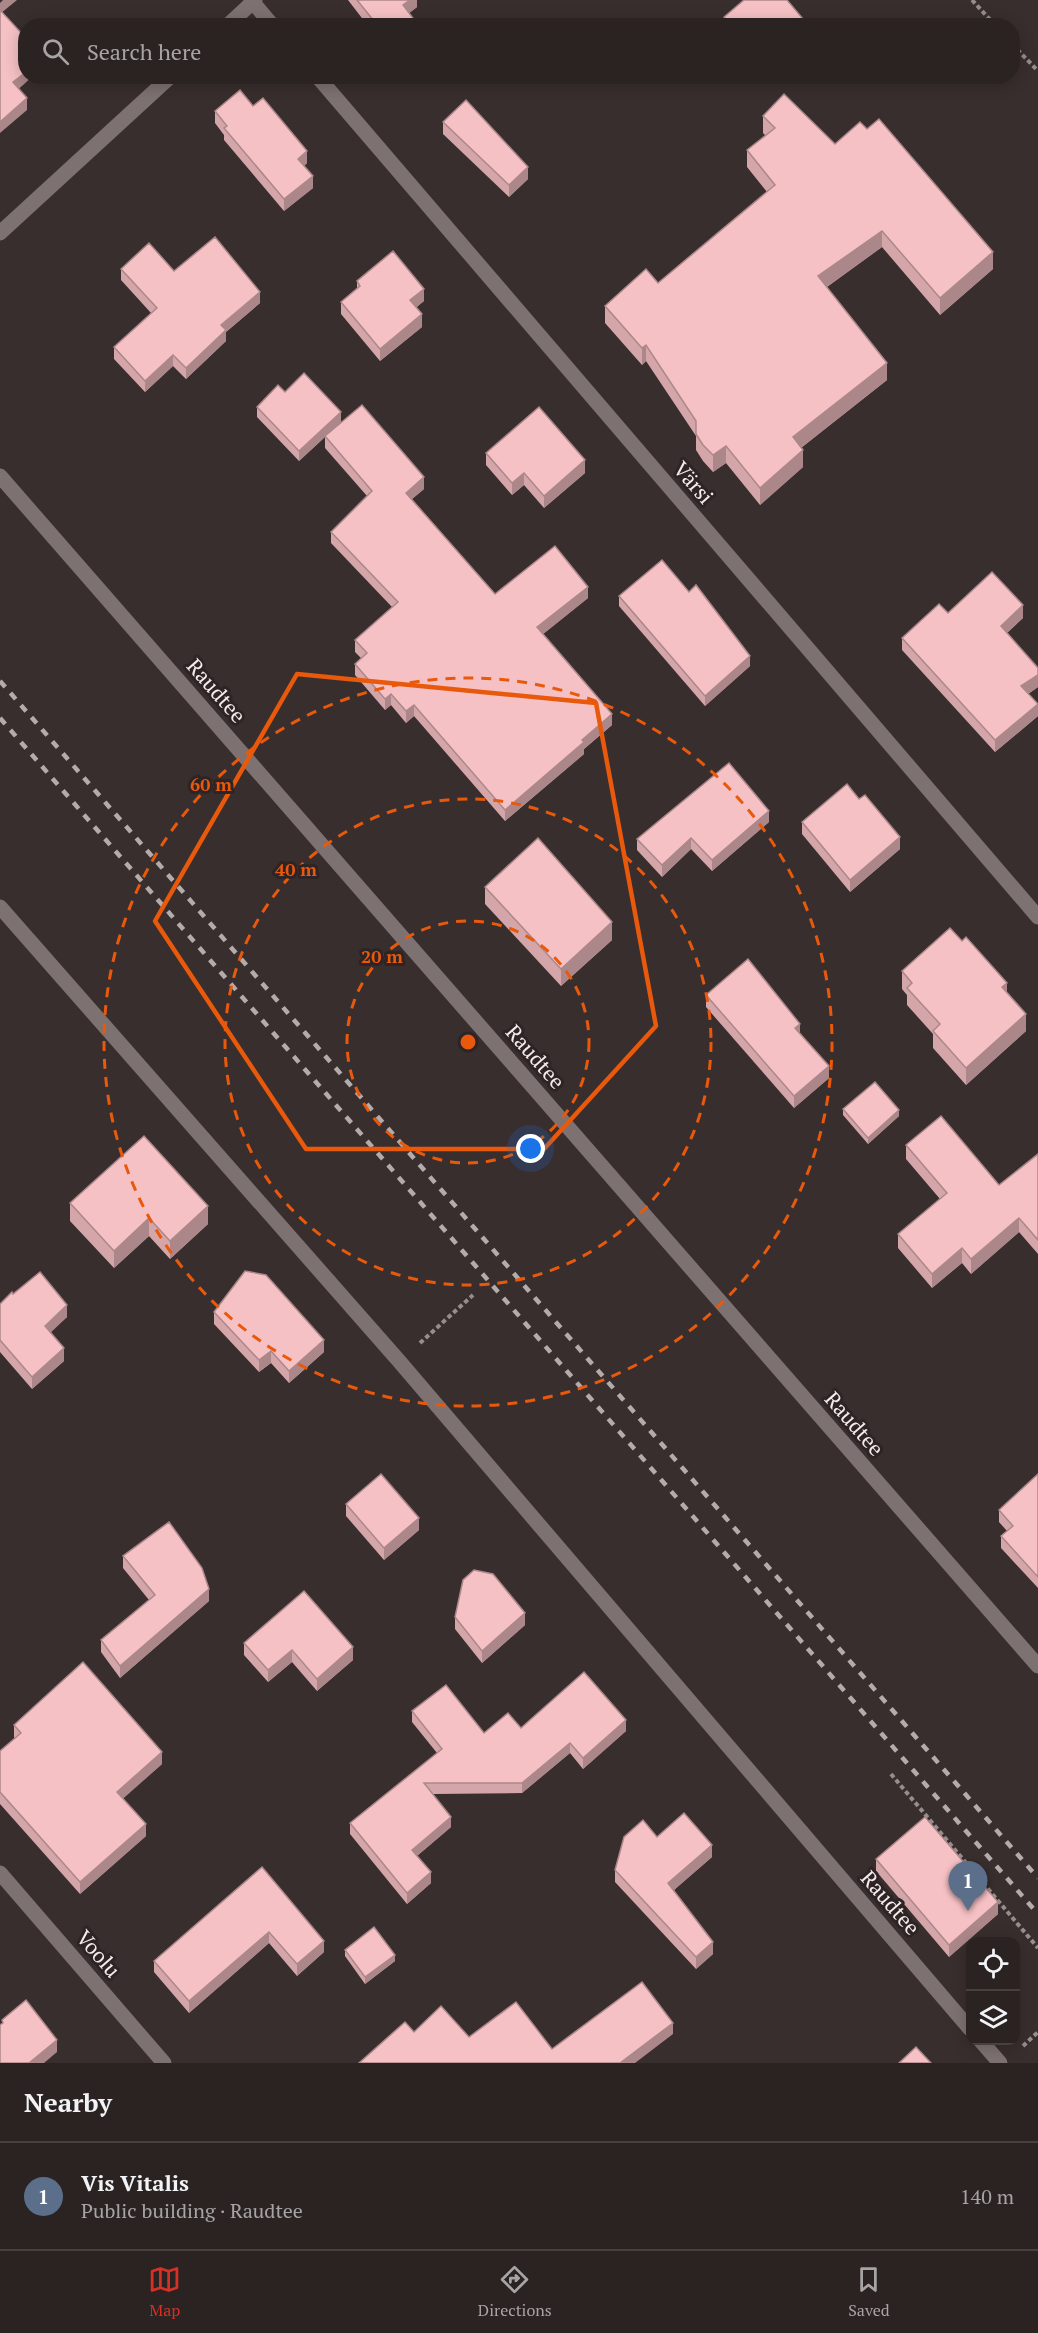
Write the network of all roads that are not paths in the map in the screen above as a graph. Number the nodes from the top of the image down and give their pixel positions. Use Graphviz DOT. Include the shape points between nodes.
graph roads {
  1 [pos="253,1"];
  2 [pos="235,18"];
  3 [pos="267,18"];
  4 [pos="162,84"];
  5 [pos="323,84"];
  6 [pos="0,233"];
  7 [pos="0,476"];
  8 [pos="0,907"];
  9 [pos="1038,917"];
  10 [pos="1038,1666"];
  11 [pos="0,1873"];
  12 [pos="966,2024"];
  13 [pos="984,2045"];
  14 [pos="164,2063"];
  15 [pos="999,2063"];
  1 -- 2 [label="street"];
  1 -- 3 [label="street"];
  4 -- 6 [label="street"];
  5 -- 9 [label="street, Värsi"];
  7 -- 10 [label="street, Raudtee"];
  8 -- 12 [label="street, Raudtee" via="406,1370"];
  11 -- 14 [label="street, Voolu"];
  13 -- 15 [label="street"];
}
